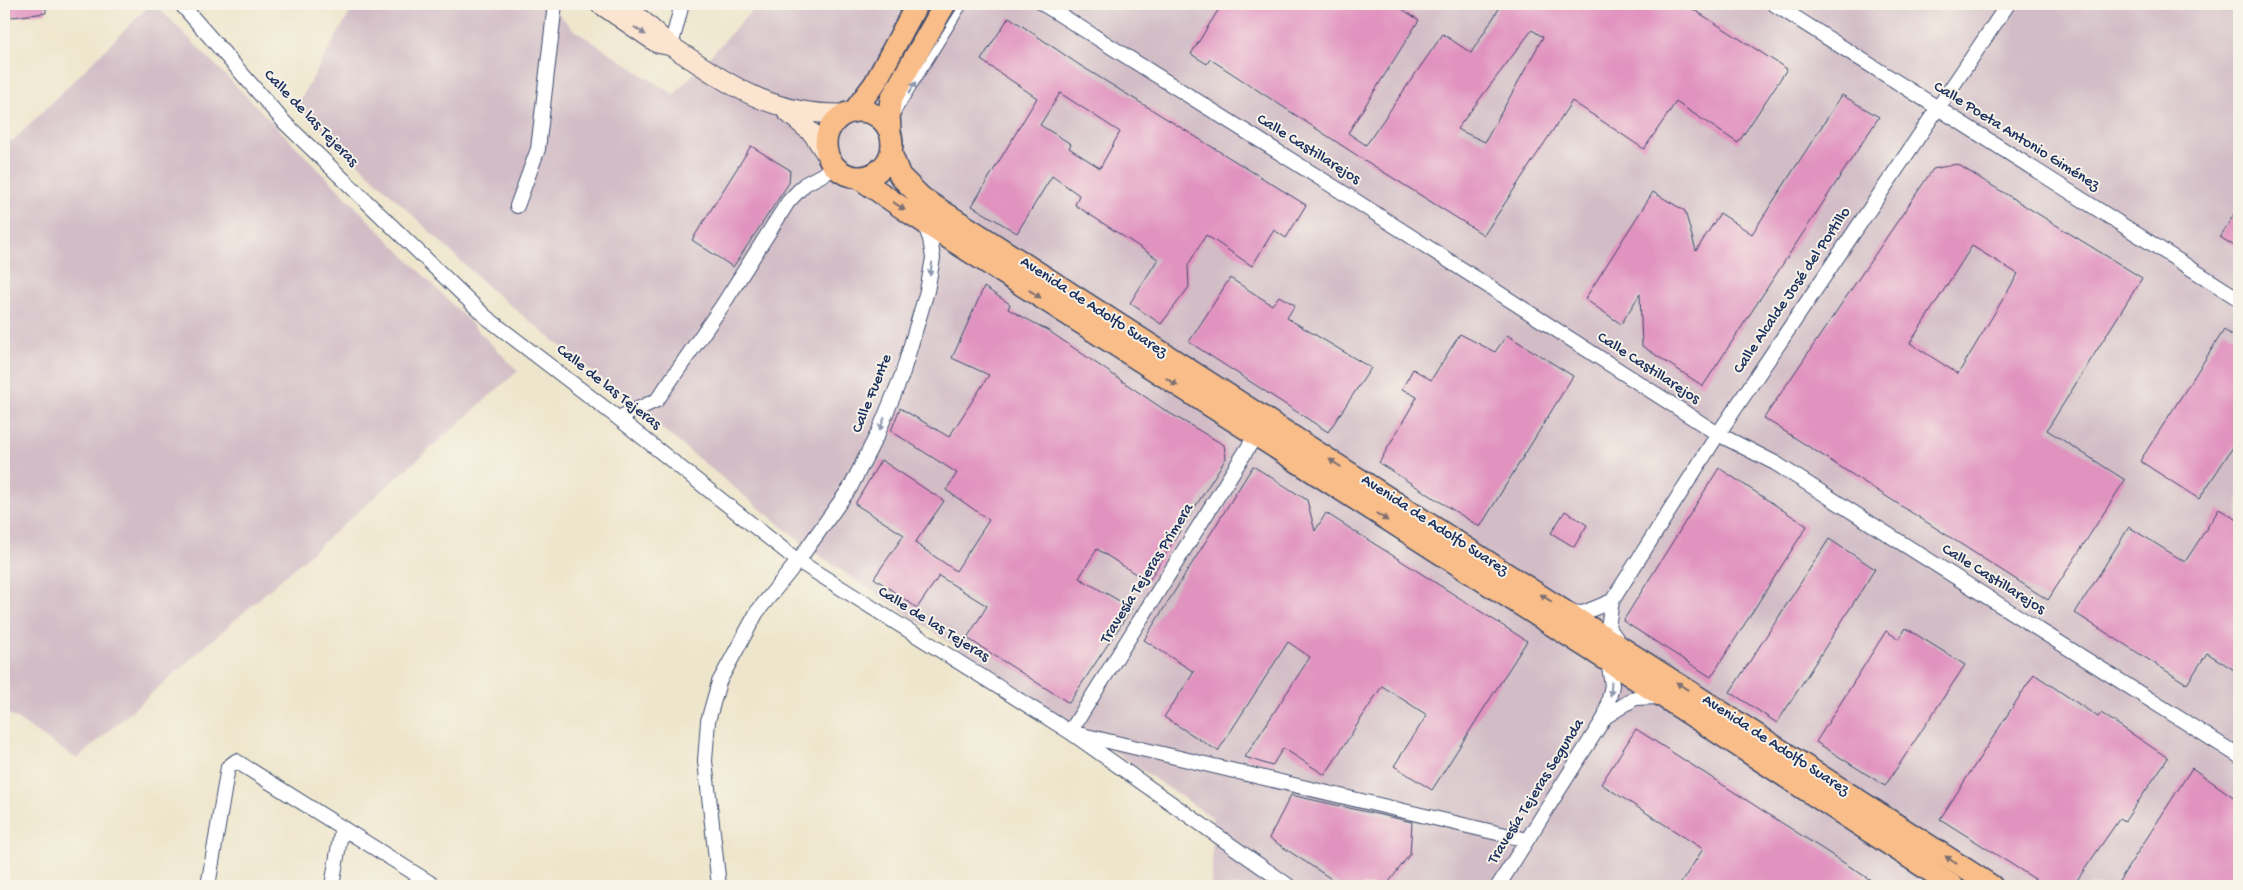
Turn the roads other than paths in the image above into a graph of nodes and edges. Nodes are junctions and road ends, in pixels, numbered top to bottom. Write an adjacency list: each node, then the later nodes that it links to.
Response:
1 (181, 4): 25 (street, Calle de las Tejeras)
2 (555, 4): 22 (street)
3 (600, 4): 13 (main road, one-way to 13)
4 (624, 4): 13 (main road)
5 (682, 4): 13 (street)
6 (917, 4): 14 (main road)
7 (924, 4): 14 (lane)
8 (945, 4): 18 (main road)
9 (964, 4): 18 (lane, one-way to 9)
10 (1043, 4): 26 (street, Calle Castillarejos)
11 (1774, 4): 16 (street, Calle Poeta Antonio Giménez)
12 (2008, 4): 16 (street, Calle Alcalde José del Portillo)
13 (671, 46): 15 (main road)
14 (875, 82): 17 (main road)
15 (776, 106): 17 (main road); 20 (main road)
16 (1938, 109): 24 (street, Calle Poeta Antonio Giménez); 26 (street, Calle Alcalde José del Portillo)
17 (849, 112): 18 (main road); 20 (main road)
18 (890, 131): 19 (main road)
19 (891, 153): 21 (main road); 30 (main road, Avenida de Adolfo Suarez, one-way to 19)
20 (831, 162): 21 (main road); 25 (street)
21 (859, 178): 23 (main road, Avenida de Adolfo Suarez, one-way to 23)
22 (517, 206)
23 (924, 222): 27 (main road, Avenida de Adolfo Suarez, one-way to 27); 28 (street, Calle Fuente, one-way to 28)
24 (2239, 299)
25 (618, 418): 28 (street, Calle de las Tejeras)
26 (1718, 434): 29 (street, Calle Alcalde José del Portillo); 36 (street, Calle Castillarejos)
27 (1256, 435): 32 (main road, Avenida de Adolfo Suarez, one-way to 32); 35 (street, Travesía Tejeras Primera)
28 (798, 562): 35 (street, Calle de las Tejeras); 42 (street, Calle Fuente)
29 (1612, 601): 30 (street); 31 (street)
30 (1568, 612): 31 (main road, Avenida de Adolfo Suarez)
31 (1628, 652): 46 (main road, Avenida de Adolfo Suarez, one-way to 31)
32 (1608, 661): 33 (main road, Avenida de Adolfo Suarez); 34 (street, one-way to 34)
33 (1660, 697): 34 (street); 45 (main road, Avenida de Adolfo Suarez)
34 (1606, 716): 38 (street, Travesía Tejeras Segunda)
35 (1070, 732): 38 (street); 43 (street, Calle de las Tejeras)
36 (2239, 756)
37 (342, 828): 39 (street); 40 (street); 41 (street)
38 (1528, 840): 44 (street, Travesía Tejeras Segunda)
39 (208, 886)
40 (332, 886)
41 (435, 886)
42 (719, 886)
43 (1289, 886)
44 (1498, 886)
45 (1953, 886)
46 (1992, 886)

